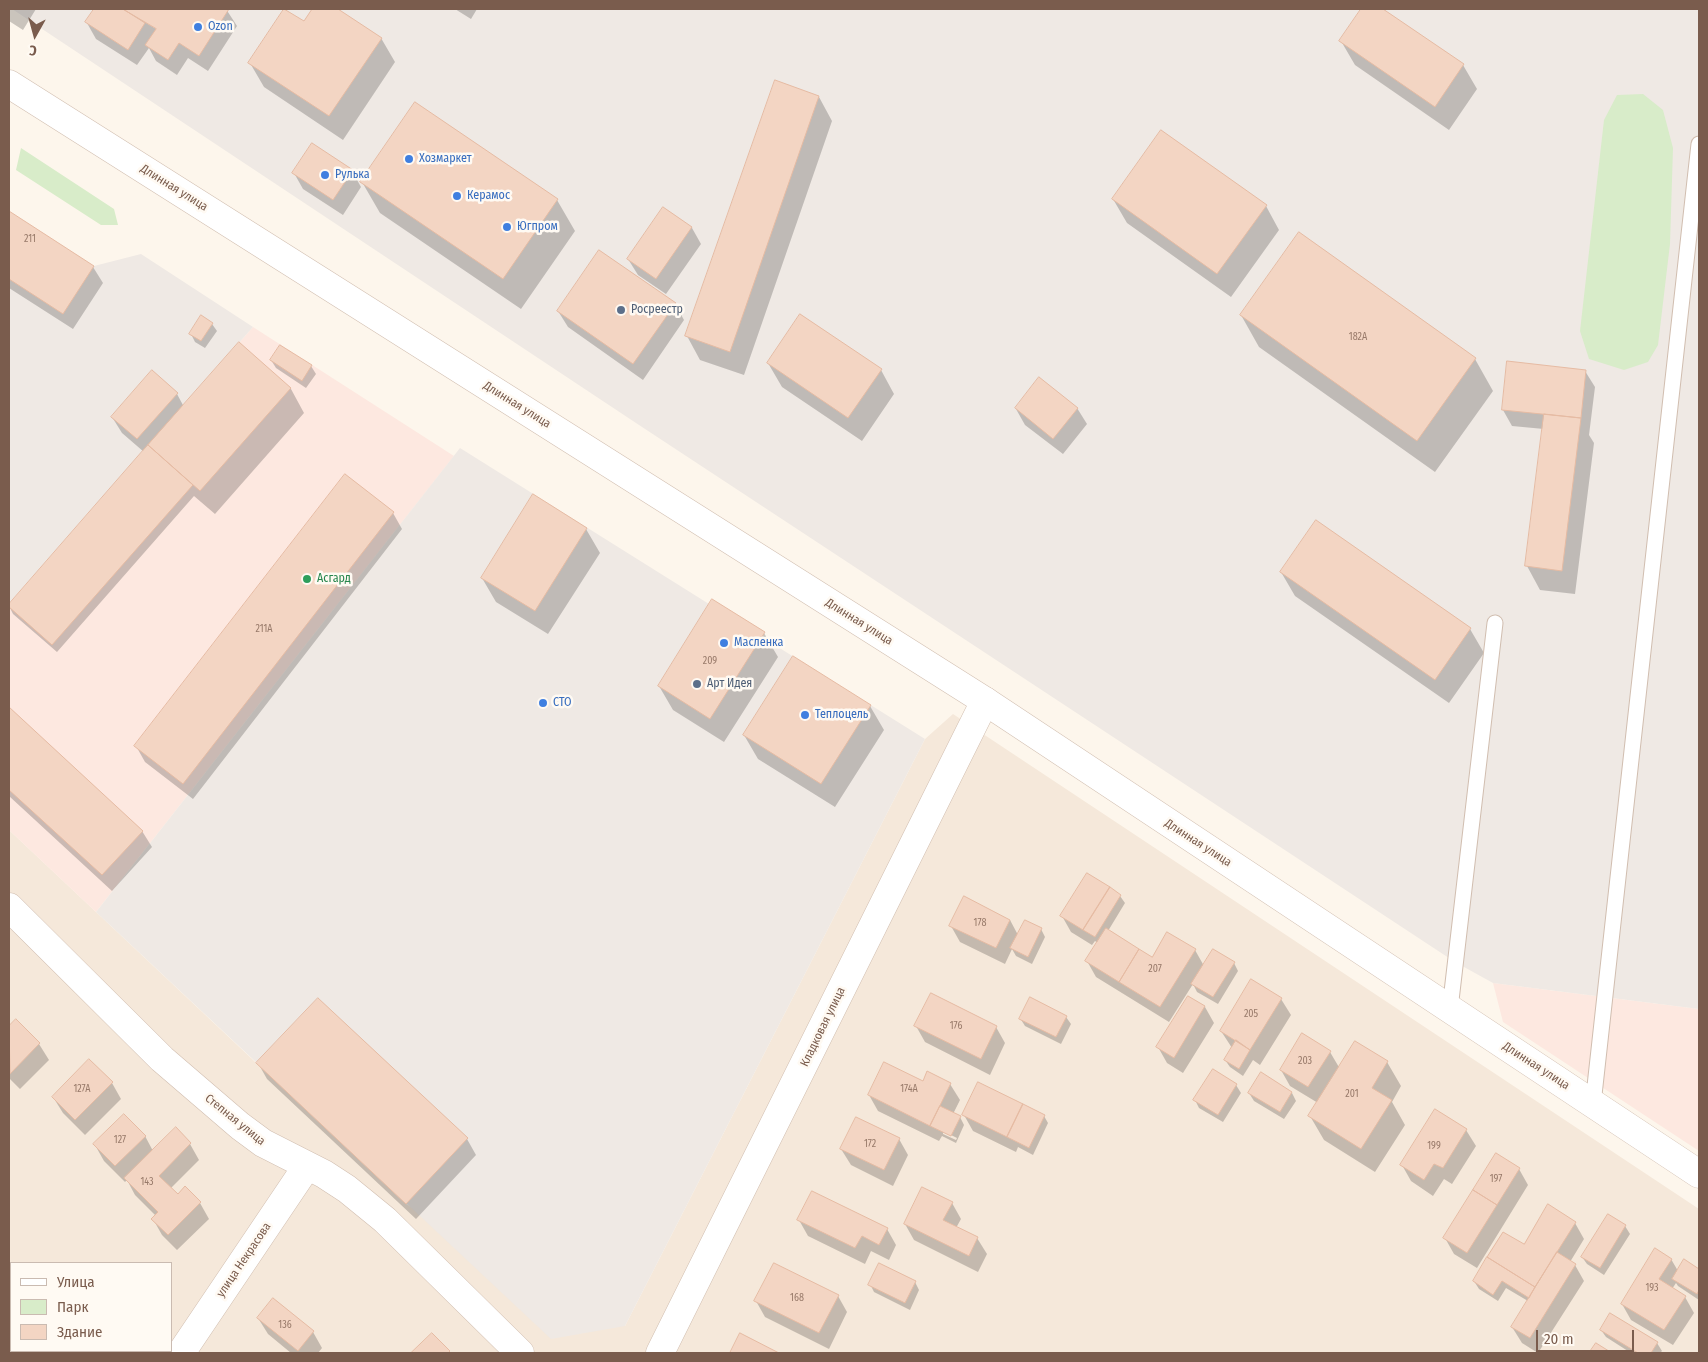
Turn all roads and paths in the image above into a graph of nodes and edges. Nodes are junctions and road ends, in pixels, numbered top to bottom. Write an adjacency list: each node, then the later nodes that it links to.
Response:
1 (9, 84): 4 (street, Длинная улица)
2 (1699, 144): 7 (lane)
3 (1495, 623): 6 (lane)
4 (985, 701): 6 (street, Длинная улица); 12 (street, Кладковая улица)
5 (9, 907): 8 (street, Степная улица)
6 (1450, 1009): 7 (street, Длинная улица)
7 (1593, 1104): 9 (street, Длинная улица)
8 (307, 1166): 10 (street, улица Некрасова); 11 (street, Степная улица)
9 (1699, 1174)
10 (181, 1353)
11 (520, 1353)
12 (660, 1353)

